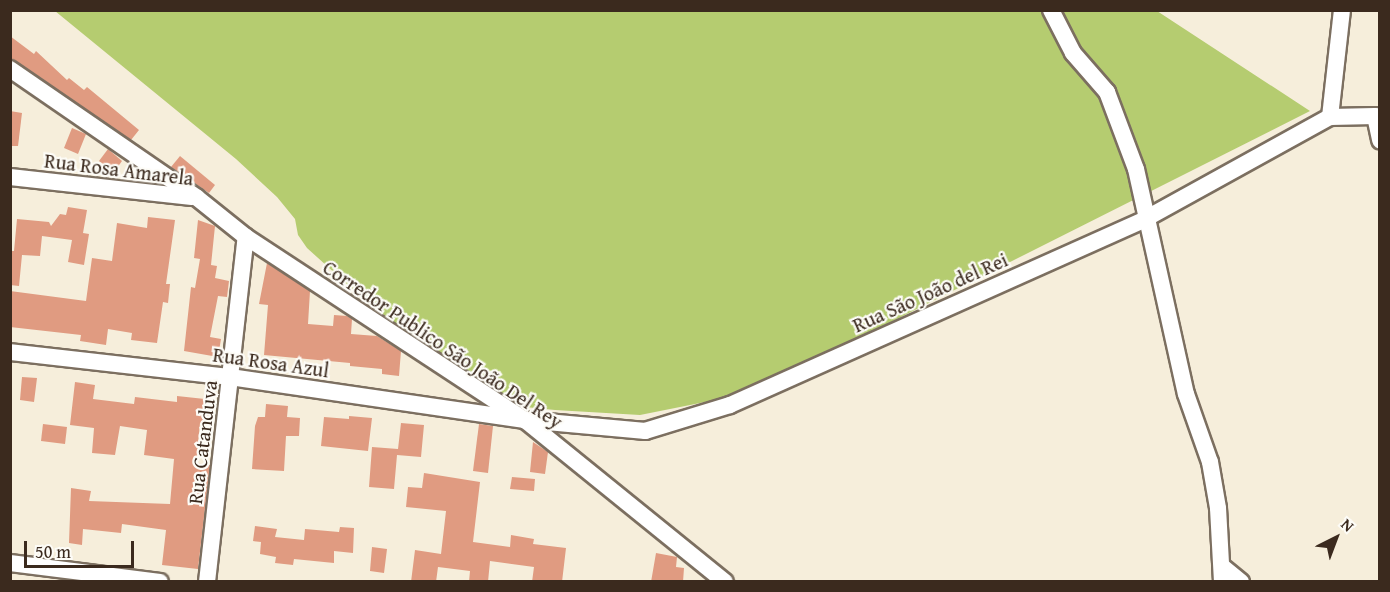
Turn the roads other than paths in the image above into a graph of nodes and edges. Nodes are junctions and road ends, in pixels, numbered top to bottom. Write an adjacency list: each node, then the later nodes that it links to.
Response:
1 (1051, 10): 9 (street)
2 (1342, 10): 5 (street)
3 (10, 69): 8 (street)
4 (1377, 116): 5 (street); 6 (street)
5 (1330, 117): 9 (street, Rua São João del Rei)
6 (1380, 140)
7 (10, 177): 8 (street, Rua Rosa Amarela)
8 (196, 197): 10 (street, Rua Rosa Amarela)
9 (1145, 219): 13 (street, Rua São João del Rei); 15 (street)
10 (246, 237): 12 (street, Rua Catanduva); 13 (street, Corredor Publico São João Del Rey)
11 (10, 352): 12 (street, Rua Rosa Azul)
12 (230, 377): 13 (street, Rua Rosa Azul); 17 (street, Rua Catanduva)
13 (525, 420): 18 (street, Corredor Publico São João Del Rey)
14 (10, 563): 16 (street)
15 (1223, 575): 19 (street)
16 (160, 582)
17 (207, 582)
18 (725, 582)
19 (1241, 582)

